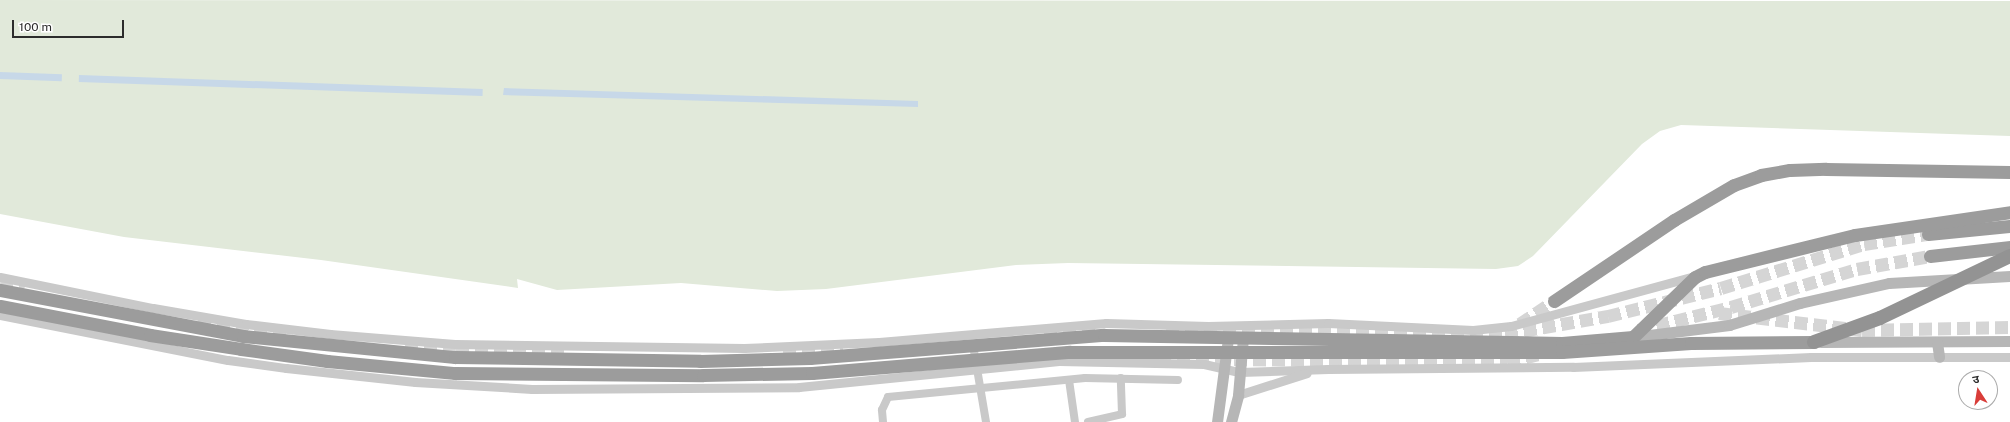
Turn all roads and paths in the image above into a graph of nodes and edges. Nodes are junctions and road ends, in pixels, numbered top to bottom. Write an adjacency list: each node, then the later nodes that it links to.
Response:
1 (2010, 172): 13 (highway)
2 (2010, 212): 8 (highway)
3 (2010, 226): 4 (highway)
4 (1928, 234)
5 (2010, 247): 6 (highway)
6 (1930, 256)
7 (2010, 256): 11 (highway)
8 (1701, 274): 10 (street); 16 (highway)
9 (2010, 276): 11 (main road)
10 (0, 277)
11 (1963, 277): 16 (main road); 20 (highway)
12 (0, 290): 22 (highway)
13 (1554, 301)
14 (0, 306): 27 (highway)
15 (0, 315): 27 (street)
16 (1633, 337): 18 (highway)
17 (1228, 338): 18 (highway); 22 (highway); 23 (main road)
18 (1243, 338): 24 (main road)
19 (2010, 341): 21 (main road)
20 (1814, 342): 21 (main road); 24 (highway)
21 (1937, 342): 25 (main road)
22 (973, 344): 27 (street)
23 (1226, 353): 24 (highway); 27 (highway); 28 (main road)
24 (1242, 354): 30 (main road)
25 (1939, 357): 26 (street); 29 (street)
26 (2010, 357)
27 (975, 364): 28 (street); 34 (street)
28 (1225, 369): 30 (street); 40 (main road)
29 (1328, 369): 30 (street); 35 (street)
30 (1240, 372): 35 (main road)
31 (1120, 378): 32 (street); 33 (street); 39 (street)
32 (1069, 380): 34 (street); 38 (street)
33 (1178, 380)
34 (979, 388): 36 (street); 37 (street)
35 (1238, 395): 41 (main road)
36 (883, 422)
37 (986, 422)
38 (1075, 422)
39 (1088, 422)
40 (1216, 422)
41 (1232, 422)

